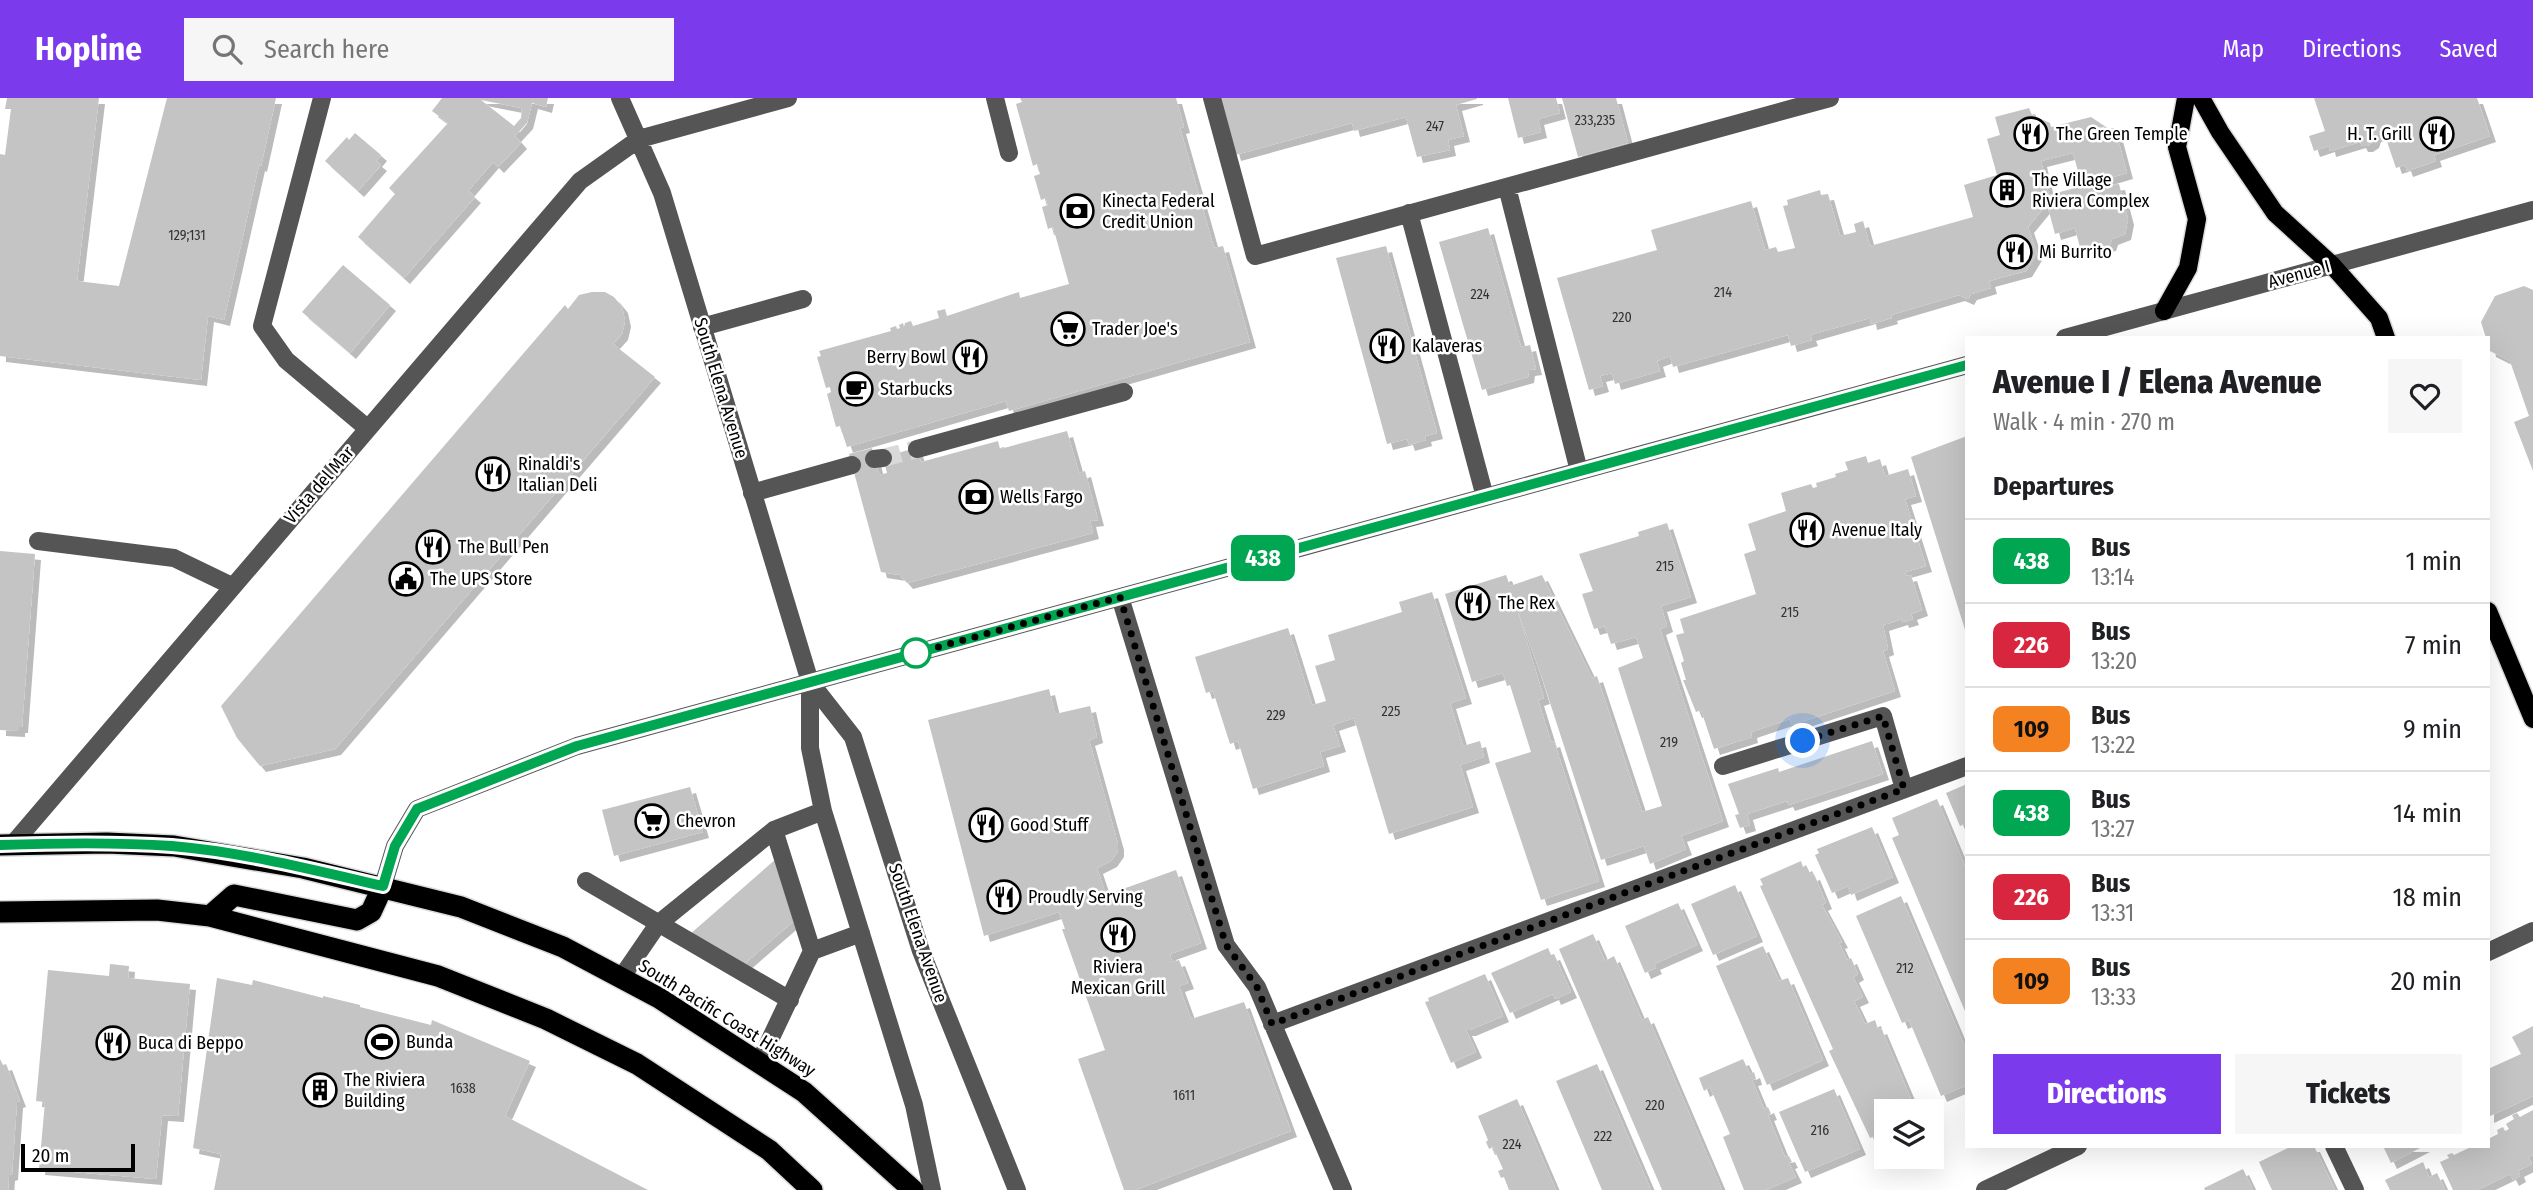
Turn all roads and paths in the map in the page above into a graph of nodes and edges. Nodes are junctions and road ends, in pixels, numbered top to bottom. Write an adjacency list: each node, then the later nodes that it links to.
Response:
1 (323, 98): 22 (street)
2 (620, 98): 9 (street, South Elena Avenue)
3 (788, 98): 9 (street, Vista del Mar)
4 (995, 98): 10 (street)
5 (1212, 98): 13 (street)
6 (1830, 98): 11 (street)
7 (2186, 98): 16 (main road)
8 (2201, 98): 14 (main road)
9 (639, 139): 17 (street, South Elena Avenue); 22 (street, Vista del Mar)
10 (1009, 153)
11 (1507, 187): 13 (street); 25 (street)
12 (2533, 210): 14 (street, Avenue I)
13 (1409, 213): 27 (street)
14 (2332, 265): 16 (street, Avenue I); 19 (main road)
15 (803, 299): 17 (street)
16 (2164, 311): 18 (street, Avenue I)
17 (702, 327): 26 (street, South Elena Avenue)
18 (2072, 336)
19 (2385, 336)
20 (1965, 366): 25 (street)
21 (1124, 392): 23 (street)
22 (367, 428): 29 (street, Vista del Mar)
23 (917, 450)
24 (852, 465): 26 (street)
25 (1579, 471): 27 (street)
26 (752, 493): 32 (street, South Elena Avenue)
27 (1485, 497): 30 (street)
28 (38, 541): 29 (street)
29 (232, 586): 39 (street, Vista del Mar)
30 (1120, 597): 32 (street); 51 (street)
31 (2490, 616): 33 (main road)
32 (810, 682): 37 (street, South Elena Avenue); 41 (street); 58 (street, South Elena Avenue)
33 (2533, 719)
34 (1723, 766): 36 (street)
35 (1965, 767): 36 (street)
36 (1904, 789): 51 (street)
37 (823, 811): 38 (street); 46 (street, South Elena Avenue)
38 (774, 830): 44 (street); 47 (street)
39 (6, 845): 41 (highway, South Pacific Coast Highway)
40 (586, 881): 44 (street)
41 (383, 886): 43 (highway); 49 (highway, South Pacific Coast Highway)
42 (0, 912): 43 (highway)
43 (210, 916): 55 (highway)
44 (658, 924): 49 (street); 50 (street)
45 (2533, 931): 48 (street)
46 (861, 933): 47 (street); 57 (street, South Elena Avenue)
47 (812, 951): 50 (street)
48 (2490, 951)
49 (621, 978): 52 (highway, South Pacific Coast Highway)
50 (790, 1000): 52 (street)
51 (1272, 1024): 59 (street)
52 (759, 1063): 56 (highway, South Pacific Coast Highway)
53 (2074, 1148): 60 (street)
54 (2335, 1148): 61 (street)
55 (812, 1190)
56 (913, 1190)
57 (932, 1190)
58 (1017, 1190)
59 (1343, 1190)
60 (1985, 1190)
61 (2355, 1190)

